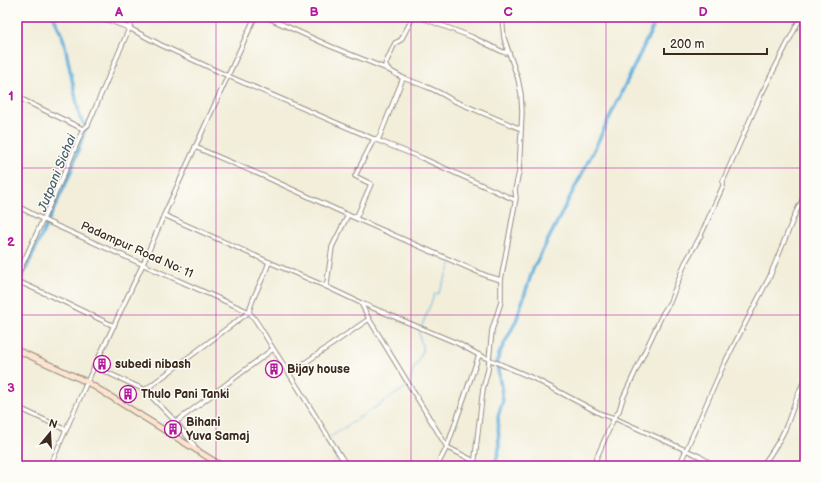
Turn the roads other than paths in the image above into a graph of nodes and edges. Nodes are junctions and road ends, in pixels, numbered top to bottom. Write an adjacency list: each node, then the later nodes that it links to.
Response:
1 (100, 17): 9 (street)
2 (134, 17): 9 (street)
3 (254, 17): 12 (street)
4 (266, 17): 11 (street)
5 (412, 17): 11 (street)
6 (420, 17): 10 (street)
7 (502, 17): 10 (street)
8 (801, 17): 46 (street)
9 (129, 28): 12 (street); 15 (street)
10 (508, 49): 16 (street)
11 (388, 69): 13 (street)
12 (228, 76): 17 (street); 18 (street)
13 (403, 78): 16 (street); 17 (street)
14 (17, 97): 15 (street)
15 (84, 128): 25 (street)
16 (521, 128): 20 (street)
17 (374, 139): 20 (street); 24 (street)
18 (195, 147): 22 (street); 23 (street)
19 (805, 195): 51 (street)
20 (515, 200): 29 (street)
21 (17, 206): 25 (street, Padampur Road No: 11)
22 (164, 215): 26 (street); 27 (street)
23 (348, 215): 24 (street); 31 (street)
24 (354, 216): 29 (street)
25 (44, 219): 27 (street, Padampur Road No: 11); 28 (street)
26 (269, 262): 31 (street); 33 (street)
27 (143, 264): 33 (street, Padampur Road No: 11); 35 (street)
28 (17, 276)
29 (501, 280): 39 (street)
30 (17, 281): 35 (street)
31 (325, 286): 32 (street)
32 (361, 303): 34 (street); 38 (street)
33 (249, 312): 36 (street); 44 (street)
34 (369, 319): 41 (street); 49 (street)
35 (114, 326): 40 (street)
36 (273, 349): 41 (street); 47 (street)
37 (17, 350): 43 (street)
38 (479, 354): 39 (street); 49 (street)
39 (488, 358): 46 (street); 52 (street)
40 (94, 367): 43 (street); 44 (street)
41 (290, 373): 55 (street)
42 (805, 380): 61 (street)
43 (87, 382): 48 (street); 50 (street)
44 (145, 390): 47 (street)
45 (17, 407): 48 (street)
46 (614, 418): 51 (street); 58 (street)
47 (176, 422): 50 (street)
48 (66, 430): 53 (street)
49 (447, 447): 52 (street); 56 (street)
50 (196, 450): 54 (street)
51 (686, 450): 59 (street); 60 (street)
52 (474, 461): 57 (street)
53 (50, 466)
54 (222, 466)
55 (346, 466)
56 (437, 466)
57 (474, 466)
58 (593, 466)
59 (679, 466)
60 (715, 466)
61 (762, 466)

